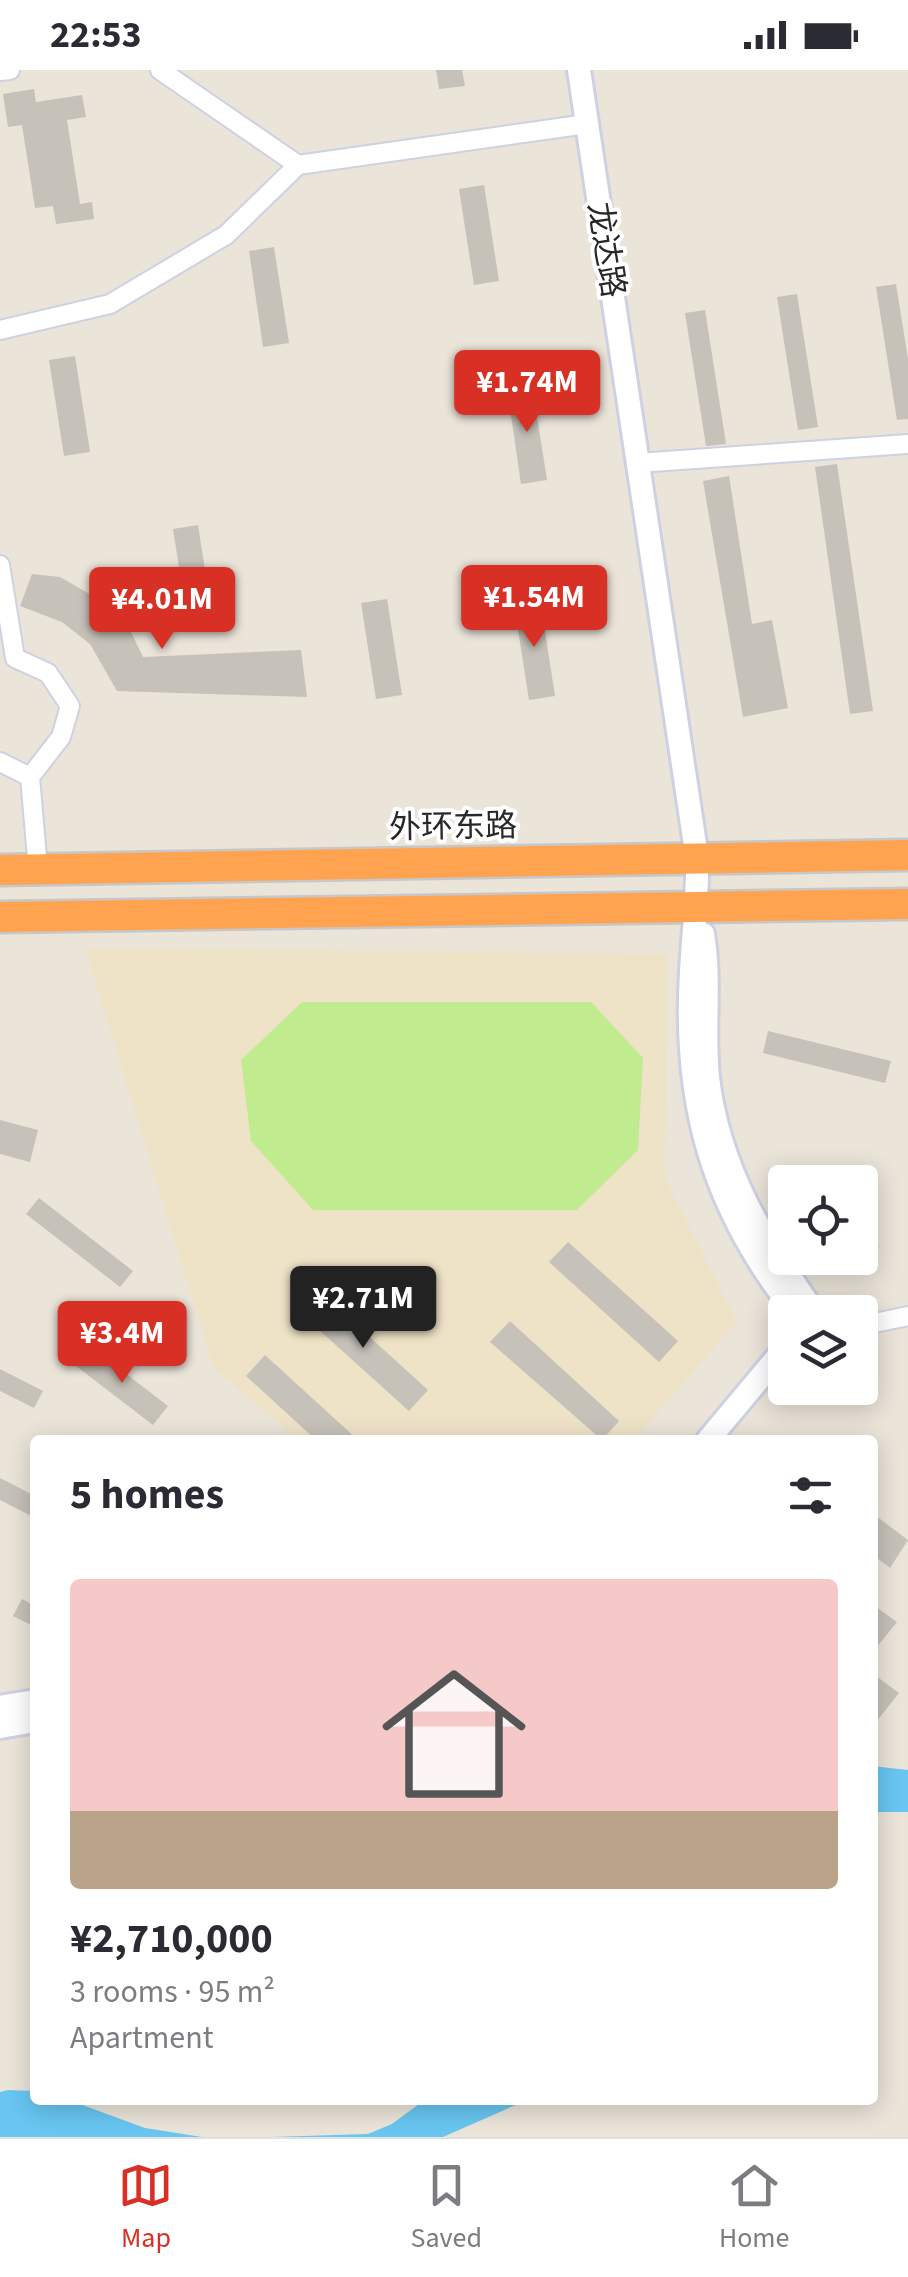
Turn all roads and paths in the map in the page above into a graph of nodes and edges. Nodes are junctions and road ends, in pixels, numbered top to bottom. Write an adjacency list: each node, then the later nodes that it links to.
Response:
1 (10, 70): 4 (street)
2 (160, 70): 6 (street)
3 (579, 70): 5 (street, 龙达路)
4 (0, 72)
5 (587, 124): 6 (street); 9 (street, 龙达路)
6 (298, 165): 7 (street)
7 (0, 330)
8 (908, 444): 9 (street)
9 (638, 463): 15 (street, 龙达路)
10 (0, 565): 11 (street)
11 (7, 663): 13 (street)
12 (0, 762): 13 (street)
13 (30, 777): 16 (street)
14 (908, 855): 15 (highway, 外环东路)
15 (697, 858): 16 (highway, 外环东路); 19 (street, 龙达路)
16 (38, 869): 17 (highway, 外环东路)
17 (0, 870)
18 (908, 904): 19 (highway)
19 (698, 906): 20 (highway); 21 (street); 22 (street)
20 (0, 917)
21 (784, 1295)
22 (802, 1295)
23 (908, 1316): 24 (street)
24 (878, 1322)
25 (768, 1368): 27 (street)
26 (768, 1387): 28 (street)
27 (712, 1435)
28 (728, 1435)
29 (30, 1703): 30 (street)
30 (0, 1707)
31 (30, 1722): 32 (street)
32 (0, 1728)

